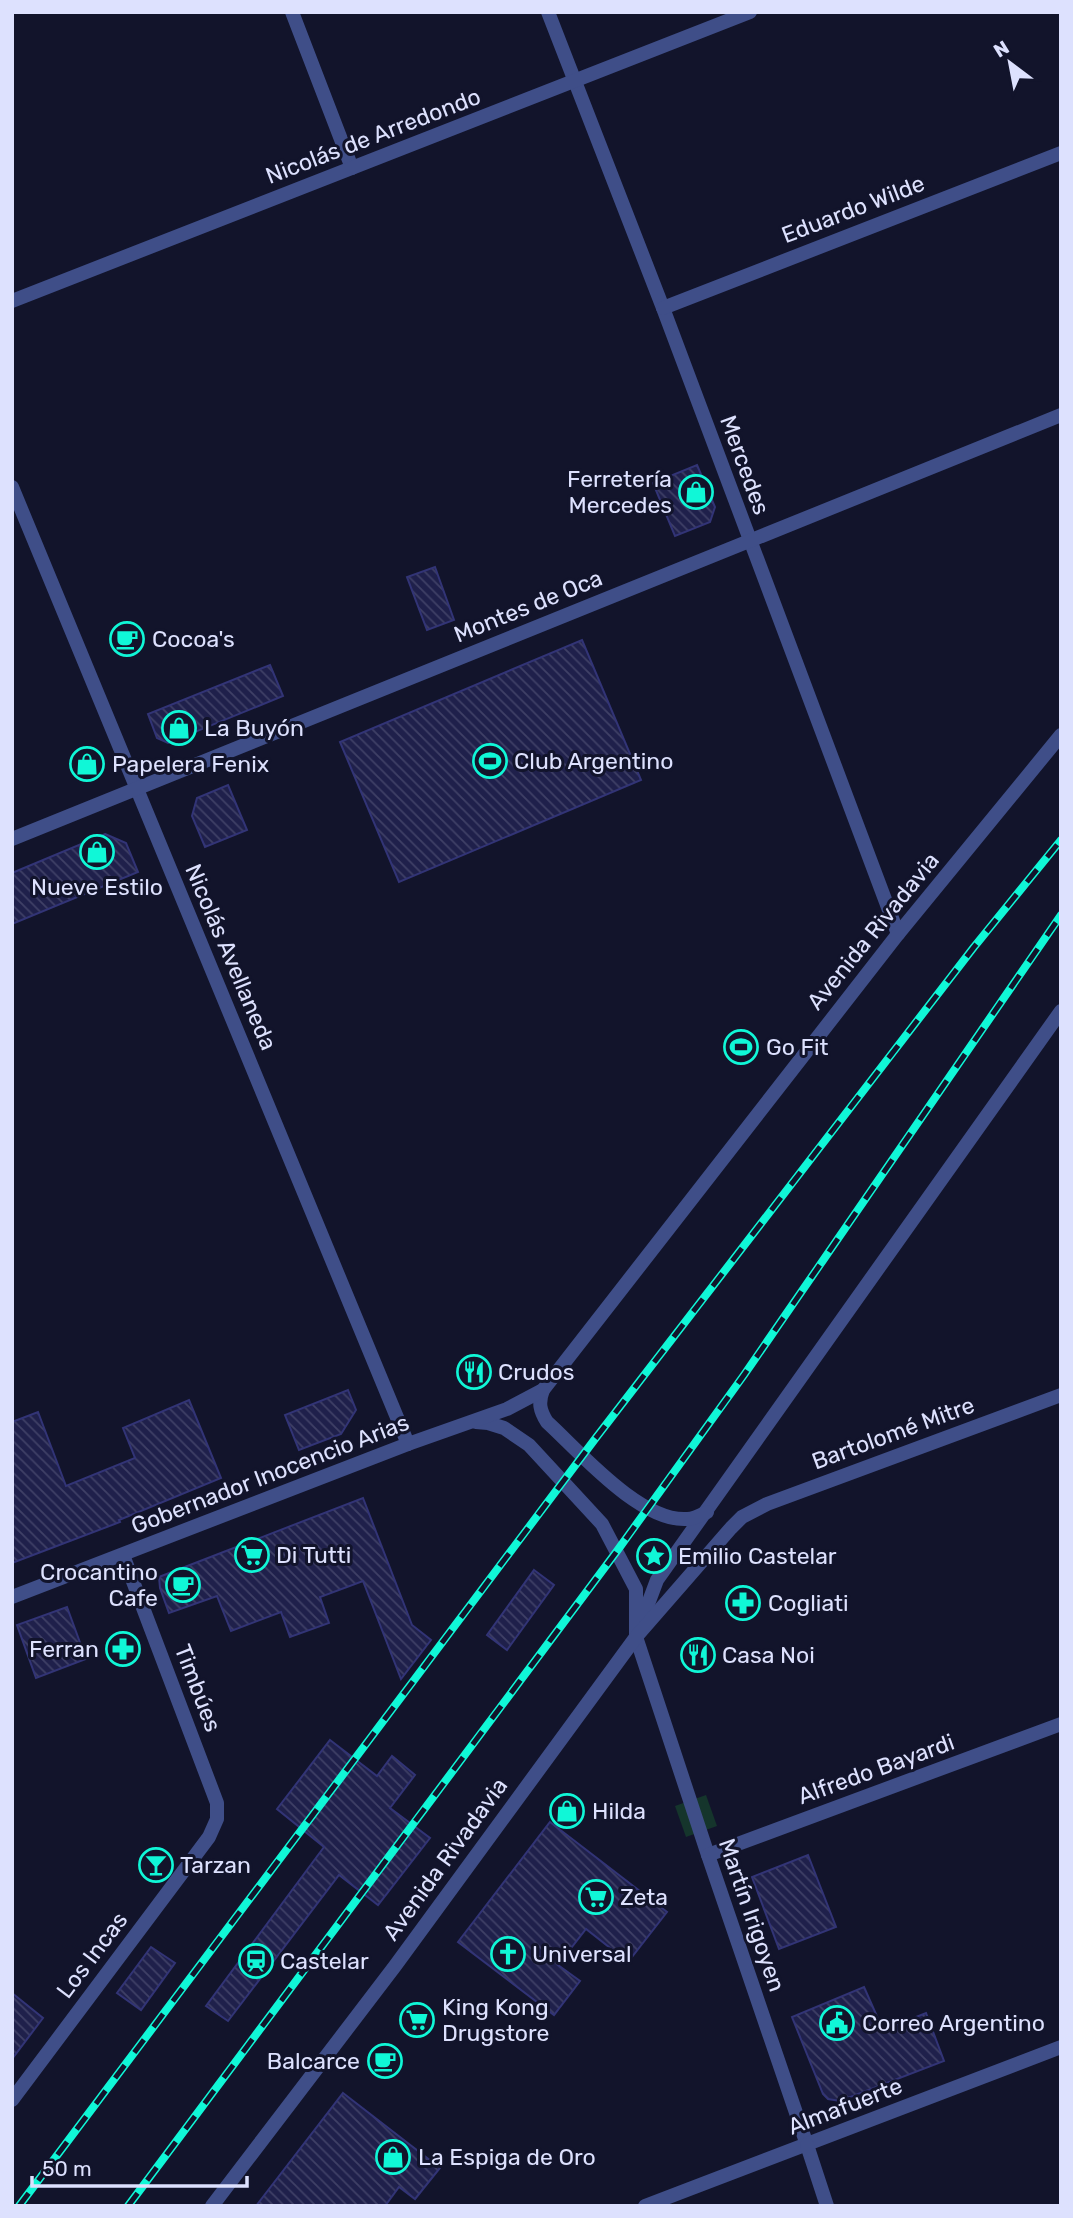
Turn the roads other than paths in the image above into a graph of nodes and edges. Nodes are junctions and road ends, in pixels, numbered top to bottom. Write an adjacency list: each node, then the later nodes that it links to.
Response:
1 (292, 12): 6 (street)
2 (548, 12): 4 (street, Mercedes)
3 (750, 12): 4 (street, Nicolás de Arredondo)
4 (574, 81): 6 (street, Nicolás de Arredondo); 8 (street, Mercedes)
5 (1061, 153): 8 (street, Eduardo Wilde)
6 (352, 168): 7 (street, Nicolás de Arredondo)
7 (12, 301)
8 (663, 308): 11 (street, Mercedes)
9 (1061, 415): 11 (street, Montes de Oca)
10 (12, 487): 13 (street, Nicolás Avellaneda)
11 (749, 541): 13 (street, Montes de Oca); 15 (street, Mercedes)
12 (1061, 735): 15 (street, Avenida Rivadavia)
13 (136, 789): 14 (street, Montes de Oca); 20 (street, Nicolás Avellaneda)
14 (12, 839)
15 (898, 934): 17 (street, Avenida Rivadavia)
16 (1061, 1011): 21 (street, Avenida Rivadavia)
17 (542, 1390): 19 (street, Gobernador Inocencio Arias); 21 (street)
18 (1061, 1395): 22 (street, Bartolomé Mitre)
19 (471, 1422): 20 (street, Gobernador Inocencio Arias); 25 (street, Martín Irigoyen)
20 (408, 1444): 23 (street, Gobernador Inocencio Arias)
21 (707, 1512): 25 (street, Avenida Rivadavia)
22 (742, 1517): 25 (street, Avenida Rivadavia)
23 (123, 1555): 24 (street, Gobernador Inocencio Arias); 27 (street, Timbúes)
24 (12, 1597)
25 (636, 1637): 28 (street, Martín Irigoyen); 32 (street, Avenida Rivadavia)
26 (1061, 1724): 28 (street, Alfredo Bayardi)
27 (209, 1837): 30 (street, Los Incas)
28 (708, 1856): 31 (street, Martín Irigoyen)
29 (1061, 2047): 31 (street, Almafuerte)
30 (12, 2100)
31 (807, 2145): 33 (street, Almafuerte); 34 (street, Martín Irigoyen)
32 (212, 2206)
33 (645, 2206)
34 (827, 2206)

